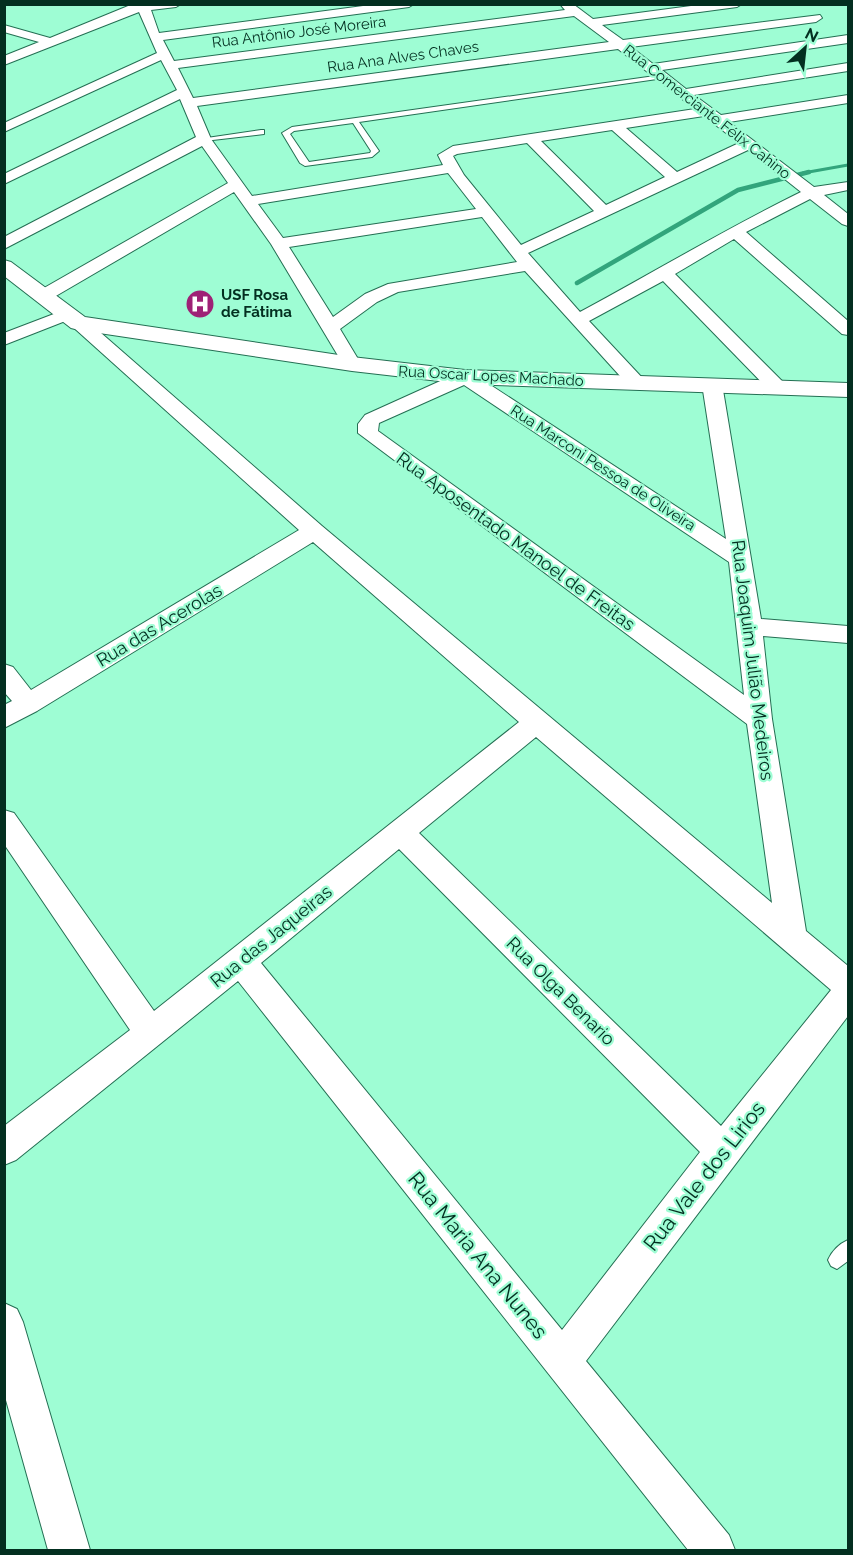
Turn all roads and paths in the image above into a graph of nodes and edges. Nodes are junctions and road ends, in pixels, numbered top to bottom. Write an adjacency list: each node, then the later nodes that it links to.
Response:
1 (176, 4): 8 (street)
2 (409, 4): 15 (street)
3 (638, 4): 10 (street)
4 (737, 4): 5 (street)
5 (705, 6): 10 (street)
6 (100, 8): 8 (street)
7 (570, 8): 11 (street, Rua Comerciante Félix Cahino); 14 (street, Rua Antônio José Moreira)
8 (135, 9): 15 (street); 17 (street)
9 (800, 9): 12 (street)
10 (653, 15): 11 (street)
11 (590, 23): 18 (street, Rua Comerciante Félix Cahino)
12 (824, 23): 16 (street); 18 (street, Rua Ana Alves Chaves)
13 (4, 28): 17 (street)
14 (447, 30): 19 (street, Rua Antônio José Moreira); 21 (street)
15 (155, 37): 19 (street)
16 (849, 38): 23 (street)
17 (50, 42): 20 (street)
18 (621, 45): 21 (street, Rua Ana Alves Chaves); 23 (street, Rua Comerciante Félix Cahino)
19 (167, 59): 26 (street); 31 (street, Rua Antônio José Moreira)
20 (4, 61)
21 (483, 63): 26 (street, Rua Ana Alves Chaves)
22 (849, 67): 25 (street)
23 (651, 68): 24 (street, Rua Comerciante Félix Cahino)
24 (662, 77): 25 (street, Rua Comerciante Félix Cahino); 29 (lane)
25 (683, 93): 28 (street, Rua Comerciante Félix Cahino)
26 (187, 97): 33 (street); 38 (street, Rua Ana Alves Chaves)
27 (849, 99): 28 (street)
28 (712, 116): 30 (street); 35 (street, Rua Comerciante Félix Cahino)
29 (355, 121): 29 (lane)
30 (616, 126): 34 (street); 37 (street)
31 (4, 128)
32 (261, 132): 33 (lane)
33 (204, 139): 39 (street); 47 (street)
34 (531, 140): 36 (street); 43 (street)
35 (749, 144): 37 (street); 41 (street, Rua Comerciante Félix Cahino)
36 (452, 159): 42 (street); 44 (street)
37 (675, 178): 43 (street)
38 (4, 180)
39 (236, 185): 42 (street); 52 (street)
40 (849, 186): 41 (street)
41 (812, 192): 45 (street, Rua Comerciante Félix Cahino); 46 (street)
42 (248, 201): 48 (street)
43 (603, 211): 49 (street)
44 (485, 212): 48 (street); 49 (street)
45 (849, 221)
46 (735, 231): 51 (street); 56 (street)
47 (4, 244)
48 (279, 244): 55 (street)
49 (524, 258): 54 (street); 55 (street)
50 (4, 266): 52 (street)
51 (665, 273): 54 (street); 62 (street)
52 (43, 296): 53 (street)
53 (73, 318): 57 (street); 58 (street, Rua Oscar Lopes Machado); 64 (street)
54 (578, 320): 60 (street)
55 (331, 327): 58 (street)
56 (849, 330)
57 (4, 340)
58 (352, 364): 59 (street, Rua Oscar Lopes Machado)
59 (465, 377): 60 (street, Rua Oscar Lopes Machado); 65 (street, Rua Marconi Pessoa de Oliveira); 71 (street, Rua Aposentado Manoel de Freitas)
60 (637, 383): 61 (street, Rua Oscar Lopes Machado)
61 (712, 384): 62 (street, Rua Oscar Lopes Machado); 65 (street, Rua Joaquim Julião Medeiros)
62 (776, 386): 63 (street, Rua Oscar Lopes Machado)
63 (848, 392)
64 (314, 531): 69 (street, Rua das Acerolas); 72 (street)
65 (741, 559): 66 (street, Rua Joaquim Julião Medeiros)
66 (750, 627): 67 (street); 71 (street, Rua Joaquim Julião Medeiros)
67 (849, 634)
68 (4, 673): 69 (street)
69 (28, 704): 70 (street, Rua das Acerolas)
70 (4, 718)
71 (759, 719): 75 (street, Rua Joaquim Julião Medeiros)
72 (536, 722): 74 (street, Rua das Jaqueiras); 75 (street)
73 (4, 820): 79 (street)
74 (399, 831): 76 (street, Rua das Jaqueiras); 81 (street, Rua Olga Benario)
75 (792, 936): 77 (street)
76 (241, 961): 79 (street, Rua das Jaqueiras); 83 (street, Rua Maria Ana Nunes)
77 (849, 984)
78 (849, 992): 81 (street, Rua Vale dos Lirios)
79 (151, 1032): 80 (street, Rua das Jaqueiras)
80 (4, 1148)
81 (723, 1151): 83 (street, Rua Vale dos Lirios)
82 (4, 1322): 84 (street)
83 (562, 1361): 85 (street, Rua Maria Ana Nunes)
84 (69, 1551)
85 (714, 1551)

